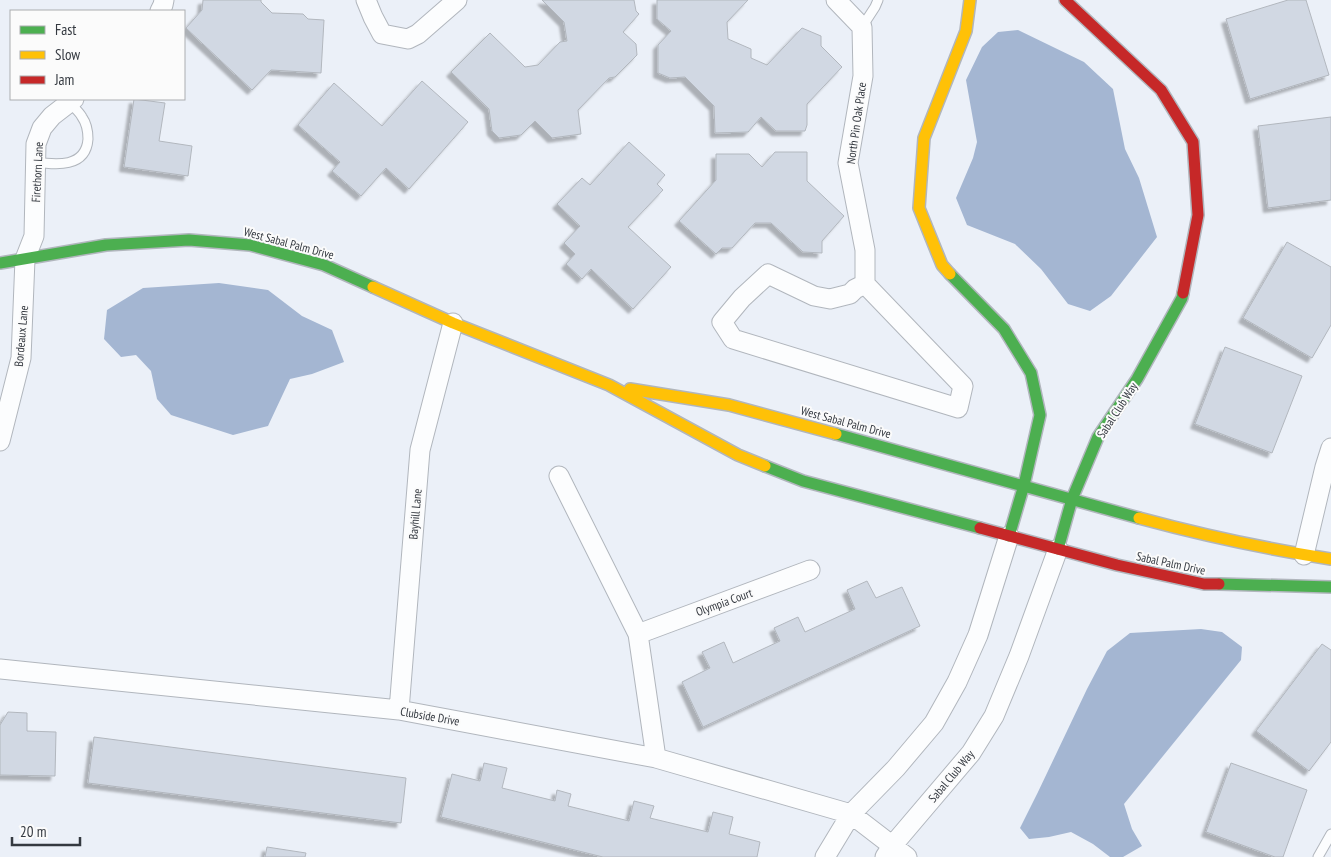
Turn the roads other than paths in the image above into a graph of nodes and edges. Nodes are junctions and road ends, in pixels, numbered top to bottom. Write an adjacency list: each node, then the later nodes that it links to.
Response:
1 (366, 0): 2 (street)
2 (456, 0)
3 (836, 0): 7 (street)
4 (878, 0): 7 (lane)
5 (970, 0): 18 (street)
6 (1065, 0): 19 (street, Sabal Club Way)
7 (862, 28): 12 (street, North Pin Oak Place)
8 (71, 100): 9 (street, Firethorn Lane); 9 (lane)
9 (35, 162): 10 (street, Firethorn Lane)
10 (25, 259): 11 (street, West Sabal Palm Drive); 13 (street, West Sabal Palm Drive); 15 (street, Bordeaux Lane)
11 (0, 263)
12 (865, 284): 12 (street)
13 (453, 323): 14 (street, West Sabal Palm Drive); 28 (street, Bayhill Lane)
14 (609, 385): 18 (street, West Sabal Palm Drive); 20 (street, West Sabal Palm Drive)
15 (0, 441)
16 (1331, 448): 22 (street)
17 (559, 476): 26 (street)
18 (1024, 485): 19 (street, West Sabal Palm Drive); 20 (street)
19 (1072, 499): 21 (street, Sabal Club Way); 22 (street)
20 (1009, 536): 21 (street, Sabal Palm Drive); 30 (street)
21 (1058, 549): 25 (street, Sabal Palm Drive); 32 (street, Sabal Club Way)
22 (1304, 555): 23 (street)
23 (1331, 559)
24 (810, 570): 26 (street, Olympia Court)
25 (1331, 587)
26 (638, 634): 29 (street)
27 (0, 669): 28 (street, Clubside Drive)
28 (399, 710): 29 (street, Clubside Drive)
29 (656, 758): 30 (street, Clubside Drive)
30 (850, 814): 32 (street); 33 (street)
31 (1331, 834): 34 (lane)
32 (895, 853)
33 (825, 857)
34 (1318, 857)

